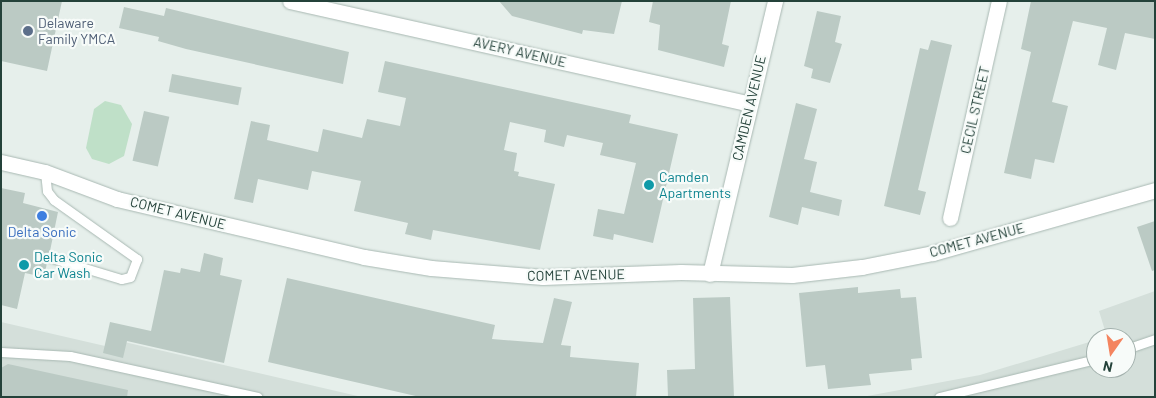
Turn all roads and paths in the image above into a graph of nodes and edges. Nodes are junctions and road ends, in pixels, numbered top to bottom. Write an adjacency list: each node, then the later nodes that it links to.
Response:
1 (290, 1): 4 (street, AVERY AVENUE)
2 (774, 1): 4 (street, CAMDEN AVENUE)
3 (1000, 1): 8 (street, CECIL STREET)
4 (750, 104): 10 (street, CAMDEN AVENUE)
5 (1, 162): 6 (street, COMET AVENUE)
6 (45, 172): 9 (lane); 10 (street, COMET AVENUE)
7 (1155, 190): 10 (street, COMET AVENUE)
8 (950, 218)
9 (48, 257)
10 (710, 274)
11 (1155, 339): 12 (lane)
12 (1136, 346)
13 (1, 352): 15 (lane)
14 (1086, 361): 16 (lane)
15 (258, 397)
16 (939, 397)

